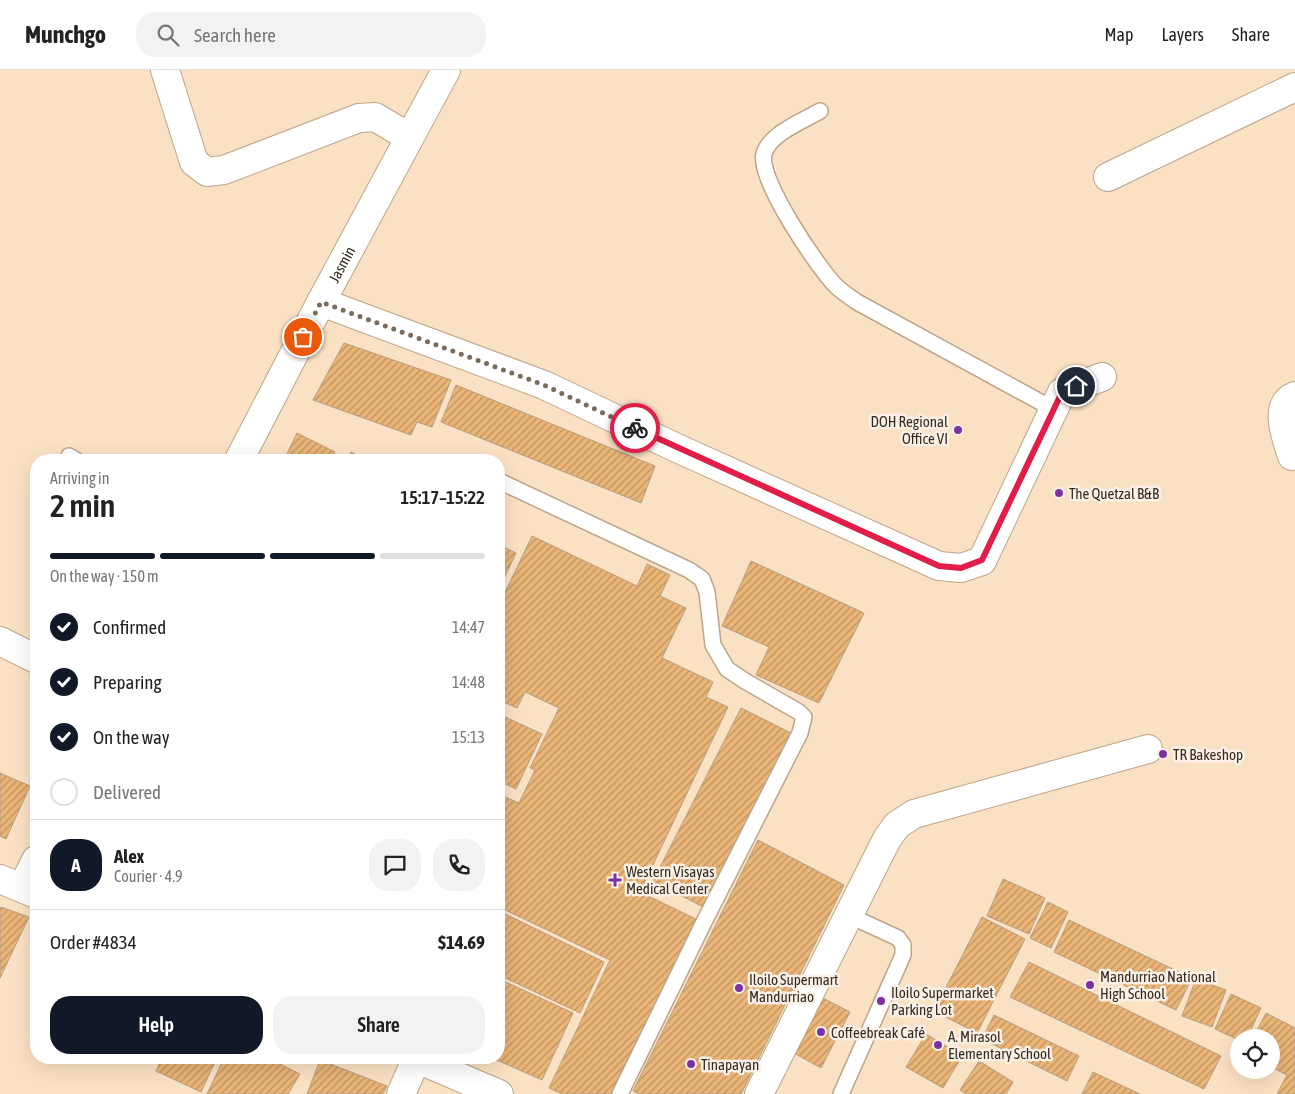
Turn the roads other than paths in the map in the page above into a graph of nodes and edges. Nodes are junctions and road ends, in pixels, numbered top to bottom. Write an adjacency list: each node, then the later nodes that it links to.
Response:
1 (165, 70): 5 (street)
2 (446, 70): 5 (street, Jasmin)
3 (1295, 87): 6 (street)
4 (820, 111): 10 (lane)
5 (408, 137): 7 (street, Jasmin)
6 (1108, 177)
7 (321, 302): 10 (street); 11 (street, Jasmin)
8 (1102, 377): 10 (street)
9 (1295, 396): 12 (street)
10 (1053, 409)
11 (243, 454)
12 (1292, 456)
13 (505, 484): 24 (lane)
14 (0, 641): 15 (street)
15 (30, 656)
16 (1148, 749): 19 (street)
17 (30, 870): 18 (street)
18 (19, 887)
19 (848, 915): 25 (street); 26 (lane)
20 (414, 1064): 22 (street)
21 (430, 1064): 23 (street)
22 (401, 1094)
23 (499, 1094)
24 (620, 1094)
25 (759, 1094)
26 (841, 1094)

